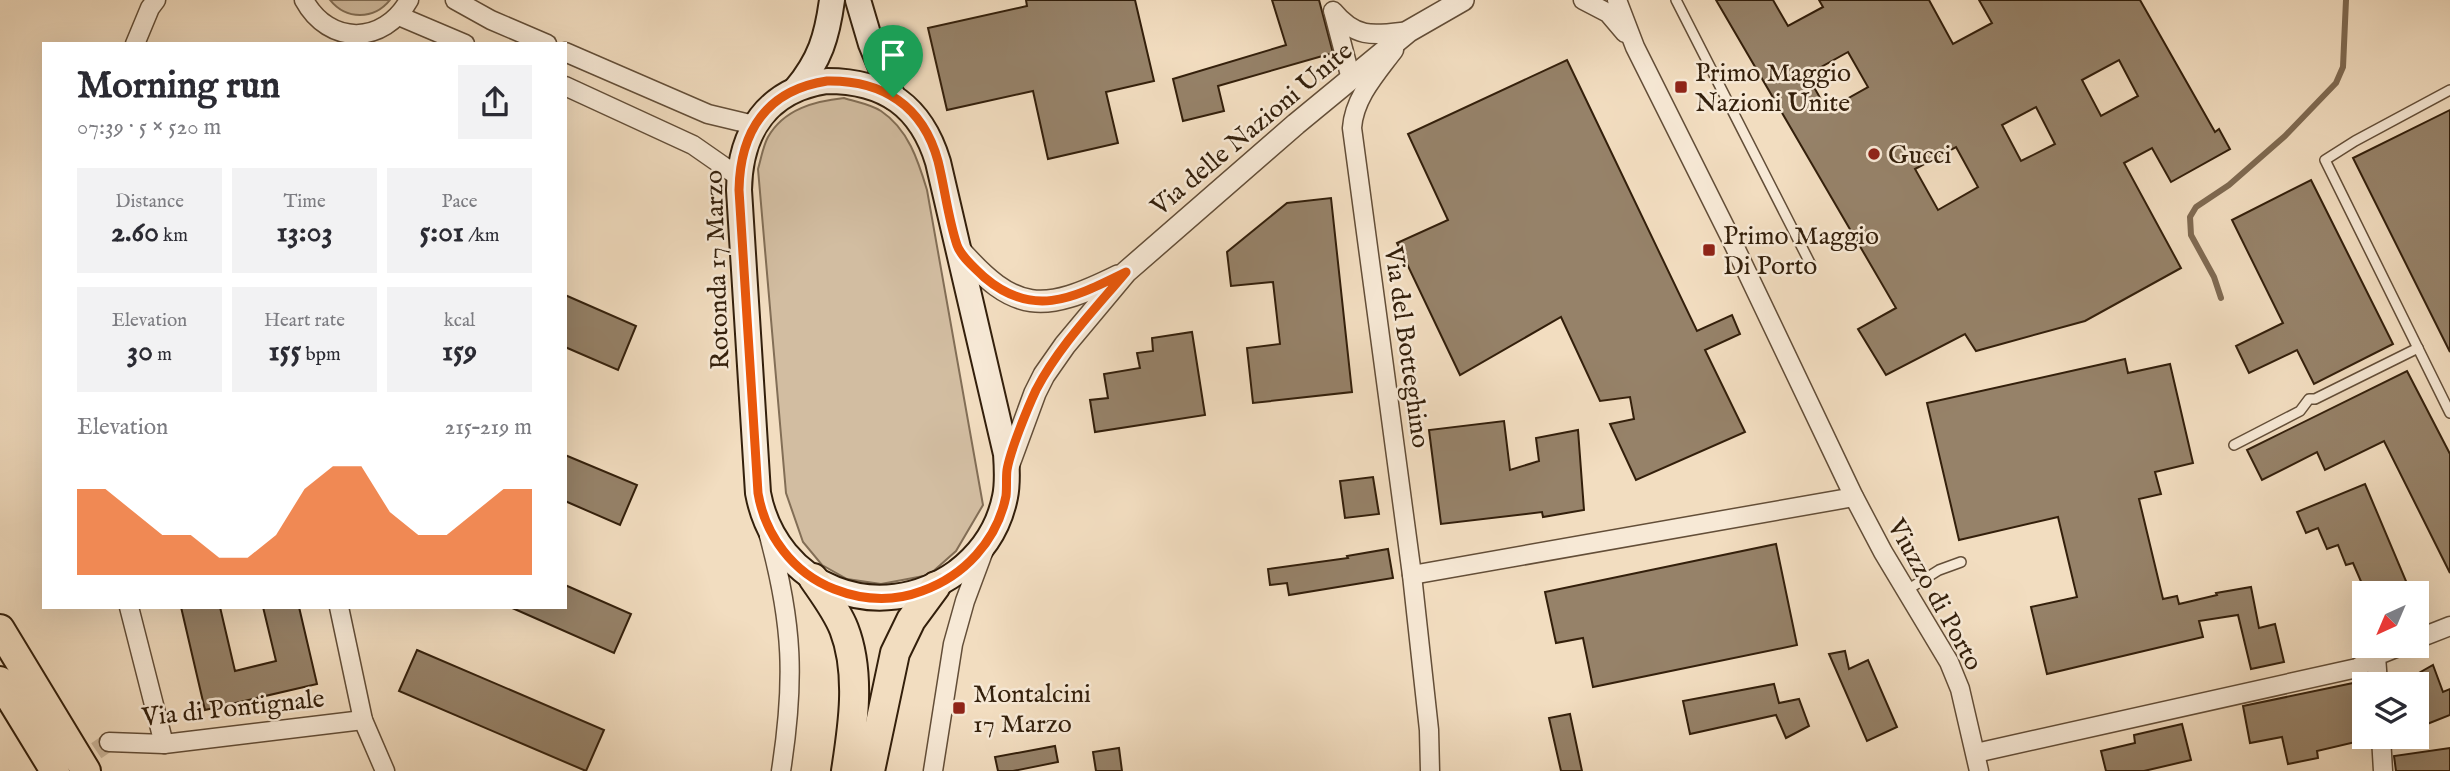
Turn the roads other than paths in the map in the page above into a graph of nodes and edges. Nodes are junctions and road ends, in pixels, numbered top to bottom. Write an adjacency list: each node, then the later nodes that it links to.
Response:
1 (156, 0): 16 (street)
2 (304, 0): 15 (street)
3 (409, 0): 13 (street)
4 (455, 0): 18 (street)
5 (832, 0): 23 (main road)
6 (858, 0): 25 (main road)
7 (1436, 0): 14 (street, Via delle Nazioni Unite)
8 (1462, 0): 14 (street, Via delle Nazioni Unite)
9 (1583, 0): 19 (street)
10 (1617, 0): 19 (street)
11 (1676, 0): 29 (lane)
12 (1332, 5): 14 (street); 21 (street)
13 (399, 16): 15 (street); 17 (street)
14 (1411, 30): 21 (street, Via delle Nazioni Unite); 39 (street, Via del Botteghino)
15 (353, 39)
16 (136, 42)
17 (460, 42)
18 (542, 42)
19 (1635, 47): 35 (street, Viuzzo di Porto)
20 (567, 53): 26 (street)
21 (1351, 79): 30 (street, Via delle Nazioni Unite)
22 (567, 87): 27 (street)
23 (796, 89): 25 (main road, Rotonda 17 Marzo); 26 (main road, Rotonda 17 Marzo)
24 (2450, 90): 31 (lane)
25 (893, 97): 28 (main road, Rotonda 17 Marzo)
26 (754, 125): 27 (main road, Rotonda 17 Marzo)
27 (739, 177): 36 (main road, Rotonda 17 Marzo)
28 (957, 248): 30 (street, Via delle Nazioni Unite); 34 (main road, Rotonda 17 Marzo)
29 (1812, 267)
30 (1126, 272): 34 (street, Via delle Nazioni Unite)
31 (2418, 348): 32 (lane); 33 (lane)
32 (2450, 413)
33 (2234, 445)
34 (1007, 469): 37 (main road, Rotonda 17 Marzo)
35 (1854, 497): 39 (street); 42 (street, Viuzzo di Porto)
36 (765, 520): 40 (main road, Rotonda 17 Marzo); 58 (street)
37 (987, 542): 41 (main road, Rotonda 17 Marzo); 61 (street)
38 (1961, 562): 42 (lane)
39 (1412, 575): 62 (street, Via del Botteghino)
40 (813, 578): 41 (main road, Rotonda 17 Marzo); 59 (highway)
41 (936, 586): 60 (highway)
42 (1907, 590): 54 (street, Viuzzo di Porto)
43 (130, 609): 52 (street)
44 (339, 609): 50 (street)
45 (2450, 626): 47 (street)
46 (0, 629): 56 (highway)
47 (2429, 634)
48 (2373, 658): 54 (street, Viuzzo di Porto)
49 (0, 681): 55 (highway)
50 (363, 720): 52 (street, Via di Pontignale); 57 (street)
51 (109, 742): 52 (street, Via di Pontignale)
52 (164, 744)
53 (2382, 749): 63 (street)
54 (1978, 762)
55 (55, 771)
56 (86, 771)
57 (385, 771)
58 (781, 771)
59 (846, 771)
60 (870, 771)
61 (933, 771)
62 (1430, 771)
63 (2383, 771)

